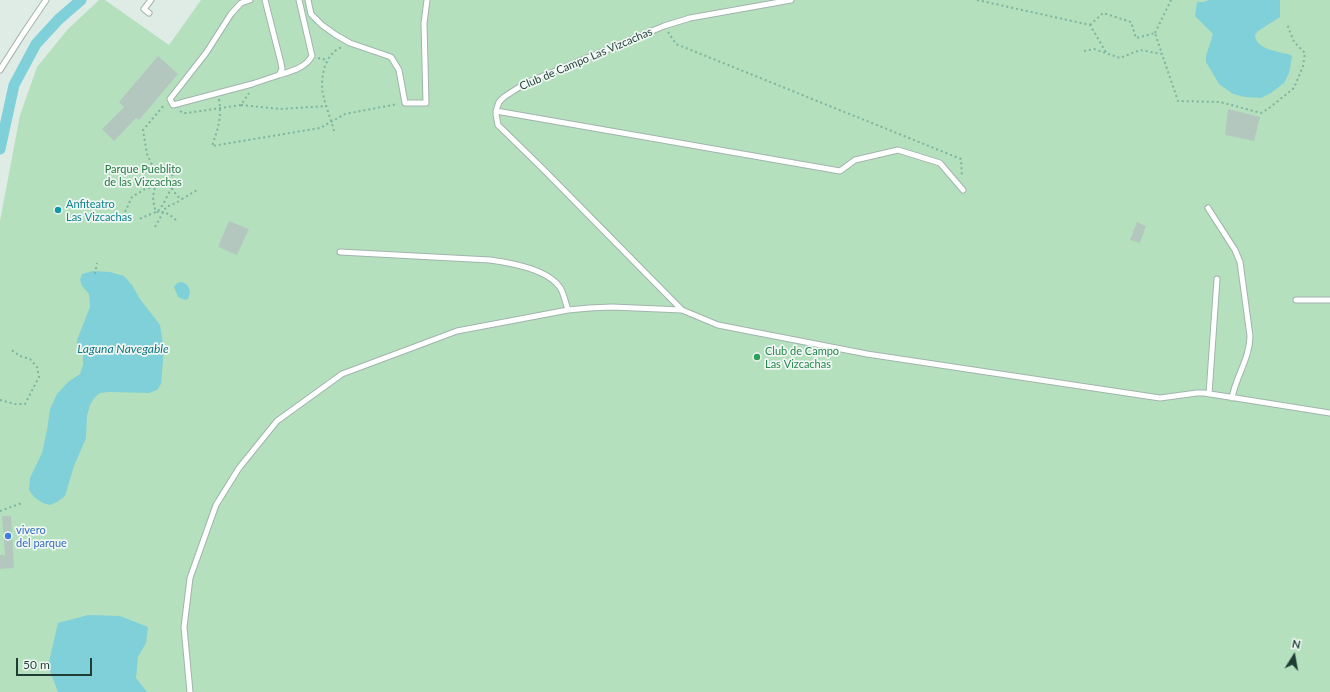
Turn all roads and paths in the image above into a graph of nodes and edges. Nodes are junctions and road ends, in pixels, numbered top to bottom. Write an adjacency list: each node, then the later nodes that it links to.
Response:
1 (46, 0): 20 (lane)
2 (151, 0): 11 (lane)
3 (250, 0): 24 (lane)
4 (265, 0): 21 (lane)
5 (299, 0): 21 (lane)
6 (308, 0): 16 (lane)
7 (427, 0): 25 (lane)
8 (791, 0): 14 (lane, Club de Campo Las Vizcachas)
9 (978, 0): 13 (path)
10 (1171, 0): 15 (path)
11 (148, 13)
12 (1288, 24): 18 (path)
13 (1090, 25): 15 (path); 19 (path)
14 (664, 26): 30 (lane, Club de Campo Las Vizcachas); 39 (path)
15 (1155, 33): 18 (path)
16 (350, 43): 25 (lane); 28 (path)
17 (1084, 51): 19 (path)
18 (1162, 54): 19 (path)
19 (1108, 55)
20 (0, 70)
21 (279, 75): 22 (lane)
22 (252, 84): 23 (lane); 27 (path)
23 (219, 93): 26 (lane); 29 (path)
24 (170, 99): 26 (lane); 34 (path)
25 (405, 103): 31 (path)
26 (173, 105): 29 (path)
27 (242, 105): 28 (path); 29 (path)
28 (328, 106): 31 (path)
29 (221, 108): 31 (path)
30 (496, 111): 39 (lane); 55 (lane)
31 (332, 122): 32 (path)
32 (334, 131)
33 (174, 166): 35 (path)
34 (154, 169)
35 (169, 184): 36 (path); 37 (path)
36 (155, 188): 42 (path); 43 (path)
37 (172, 188): 40 (path); 43 (path)
38 (197, 190): 40 (path)
39 (963, 190)
40 (182, 198): 44 (path)
41 (1208, 208): 58 (lane)
42 (125, 212)
43 (156, 212): 44 (path); 45 (path)
44 (164, 212): 46 (path); 47 (path)
45 (140, 219)
46 (176, 220)
47 (155, 227)
48 (340, 252): 54 (lane)
49 (97, 263): 50 (path)
50 (96, 274)
51 (1217, 279): 57 (lane)
52 (1296, 300): 53 (lane)
53 (1330, 300)
54 (568, 310): 55 (lane); 63 (lane)
55 (682, 310): 57 (lane)
56 (10, 349): 59 (path)
57 (1209, 394): 58 (lane)
58 (1232, 398): 60 (lane)
59 (0, 400)
60 (1330, 412)
61 (22, 503): 62 (path)
62 (0, 511)
63 (190, 692)

